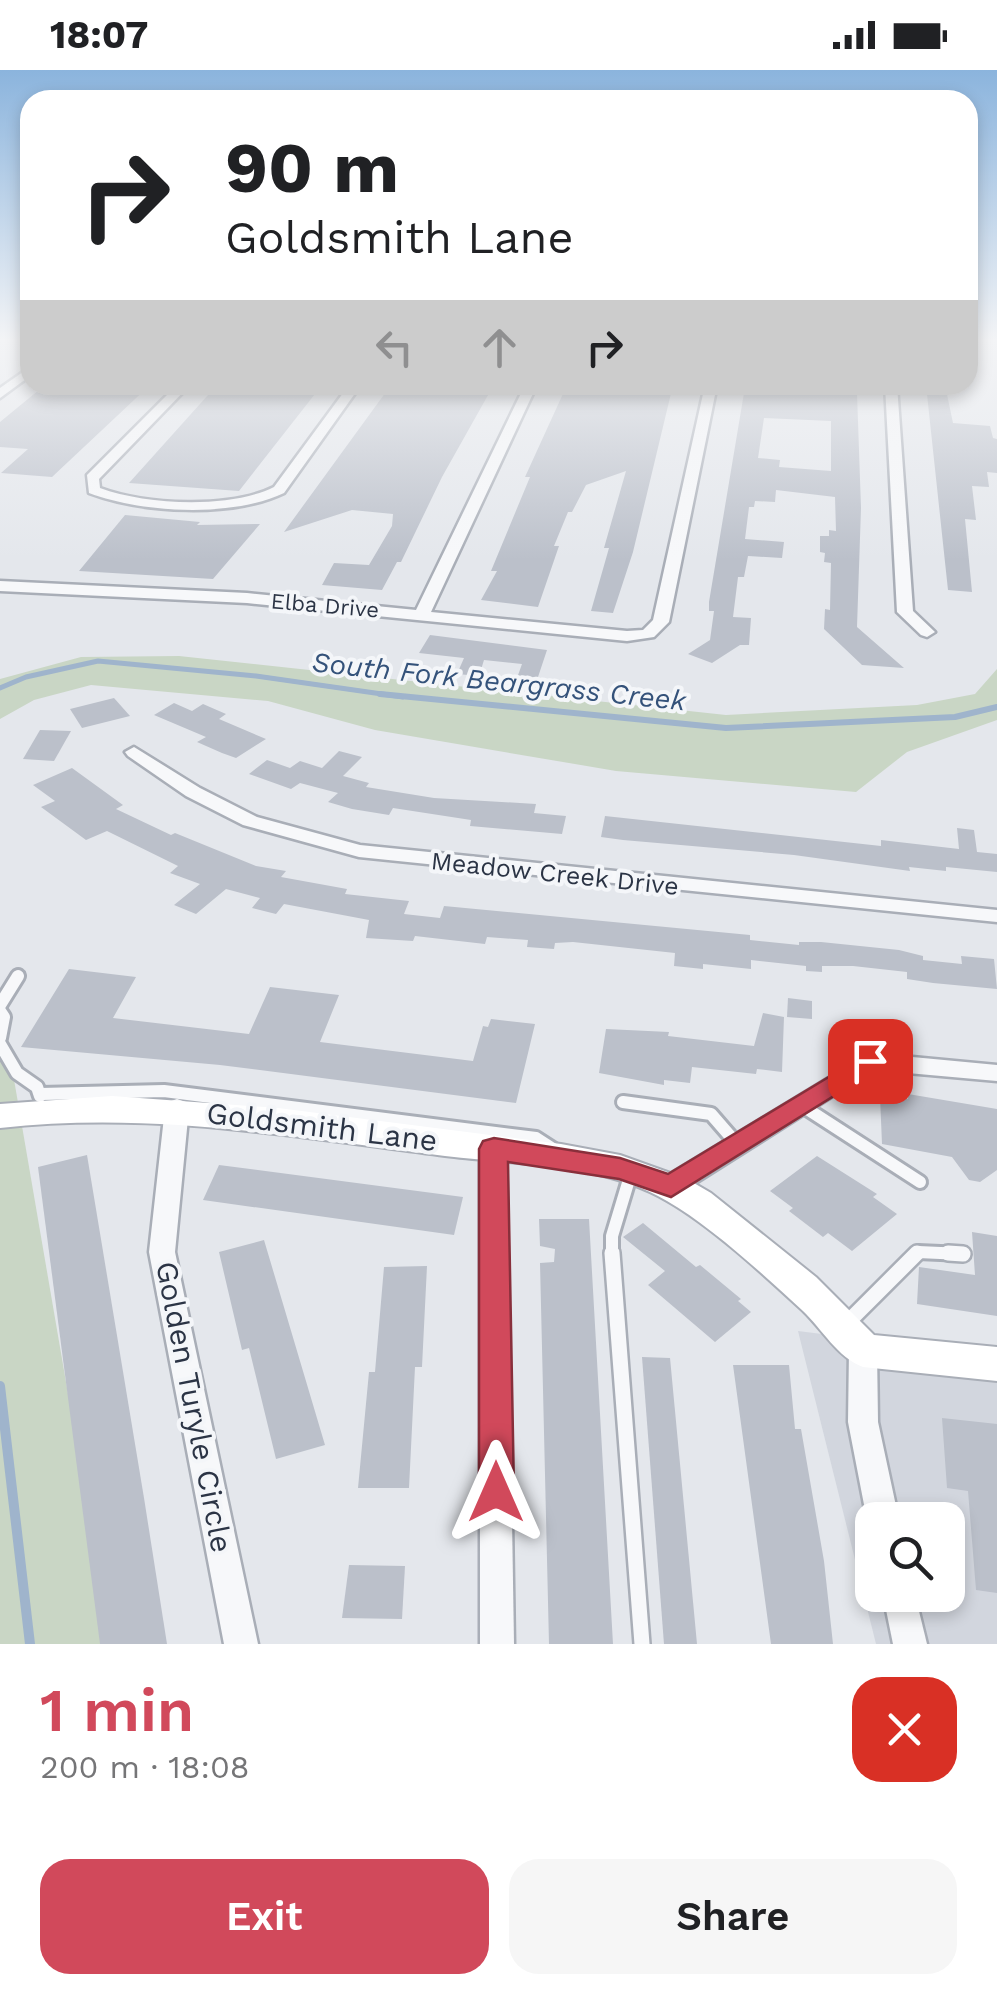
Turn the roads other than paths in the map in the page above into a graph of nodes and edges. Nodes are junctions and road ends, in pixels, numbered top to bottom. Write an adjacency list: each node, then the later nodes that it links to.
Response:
1 (157, 412): 2 (street)
2 (336, 412)
3 (518, 412): 7 (street)
4 (705, 412): 7 (street, Elba Drive)
5 (893, 412): 8 (street)
6 (0, 586): 7 (street, Elba Drive)
7 (423, 613)
8 (926, 632)
9 (134, 752): 10 (street, Meadow Creek Drive)
10 (997, 916)
11 (18, 976): 12 (lane)
12 (0, 1008): 13 (lane)
13 (0, 1041): 18 (lane)
14 (997, 1073): 16 (street)
15 (623, 1102): 19 (lane)
16 (800, 1105): 19 (street); 23 (lane)
17 (177, 1108): 18 (street, Goldsmith Lane); 20 (street, Goldsmith Lane); 30 (street, Golden Turyle Circle)
18 (23, 1109): 21 (lane)
19 (737, 1144): 24 (street)
20 (494, 1149): 21 (street, Goldsmith Lane); 31 (street)
21 (555, 1157): 22 (street, Goldsmith Lane)
22 (632, 1172): 24 (street, Goldsmith Lane); 32 (lane)
23 (920, 1182)
24 (671, 1186): 26 (street, Goldsmith Lane)
25 (963, 1254): 26 (lane)
26 (854, 1338): 27 (street); 28 (street)
27 (997, 1364)
28 (880, 1502)
29 (903, 1612): 33 (street)
30 (241, 1644)
31 (498, 1644)
32 (642, 1644)
33 (910, 1644)

